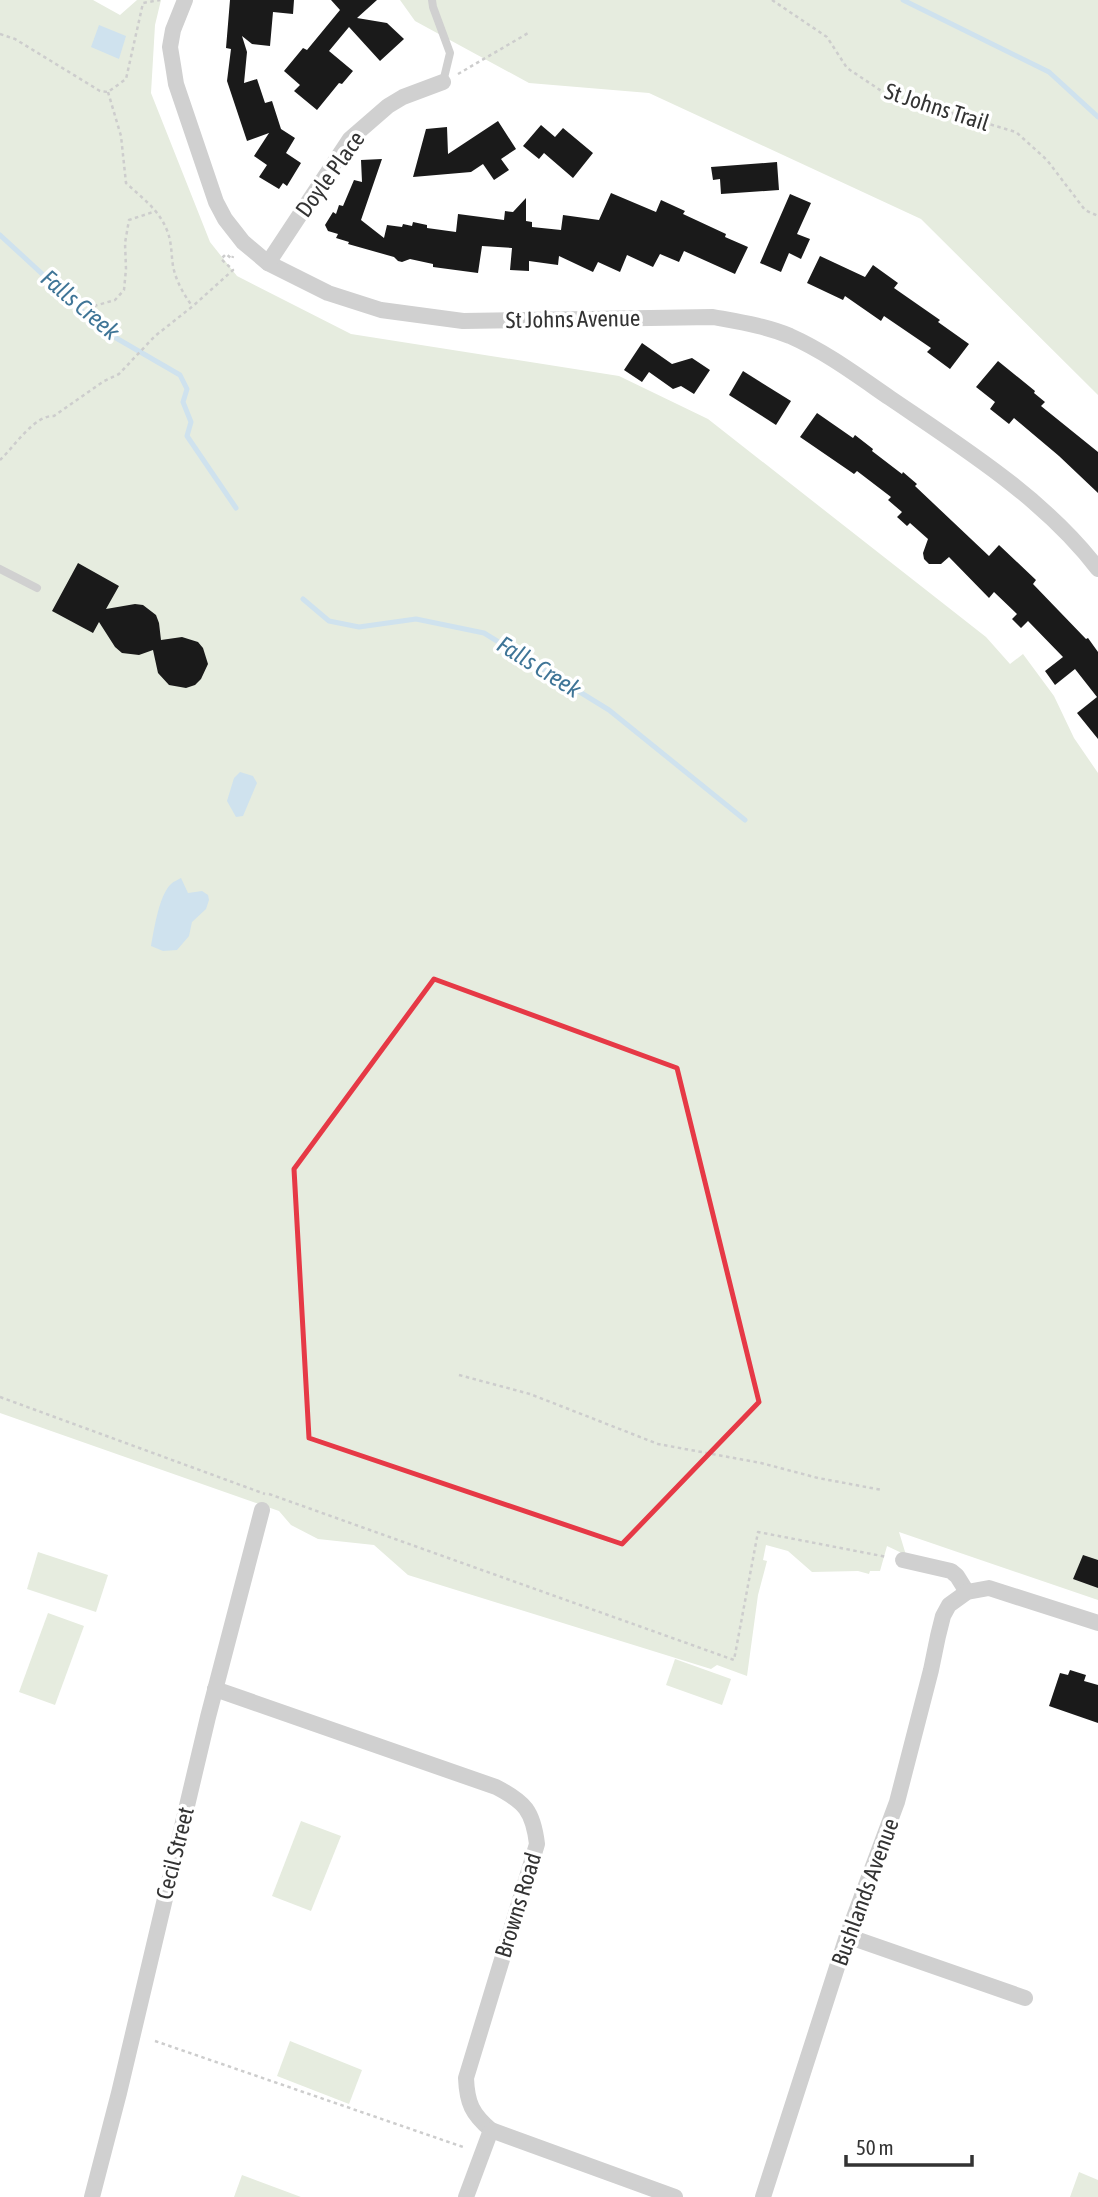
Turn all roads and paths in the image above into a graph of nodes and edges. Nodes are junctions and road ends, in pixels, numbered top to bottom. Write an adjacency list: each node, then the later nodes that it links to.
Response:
1 (160, 0): 8 (path)
2 (185, 0): 12 (street, St Johns Avenue)
3 (432, 0): 7 (lane)
4 (772, 0): 10 (path, St Johns Trail)
5 (530, 33): 7 (path)
6 (0, 34): 8 (path)
7 (443, 82): 12 (street, Doyle Place)
8 (108, 92): 9 (path)
9 (156, 211): 13 (path); 14 (path)
10 (1098, 216)
11 (232, 259): 14 (path)
12 (268, 263): 17 (street, St Johns Avenue)
13 (94, 306)
14 (193, 306): 15 (path)
15 (0, 460)
16 (0, 569): 18 (lane)
17 (1098, 569)
18 (37, 587)
19 (459, 1375): 21 (path)
20 (0, 1397): 22 (path)
21 (881, 1490)
22 (266, 1493): 23 (path); 24 (path)
23 (262, 1510): 27 (street, Cecil Street)
24 (903, 1560): 25 (street)
25 (967, 1592): 26 (street); 28 (street, Bushlands Avenue)
26 (1098, 1623)
27 (215, 1689): 31 (street, Browns Road); 33 (street, Cecil Street)
28 (847, 1936): 29 (street); 36 (street, Bushlands Avenue)
29 (1025, 1998)
30 (155, 2041): 32 (path)
31 (491, 2130): 32 (street); 35 (street)
32 (482, 2153): 34 (street)
33 (92, 2197)
34 (466, 2197)
35 (675, 2197)
36 (764, 2197)

